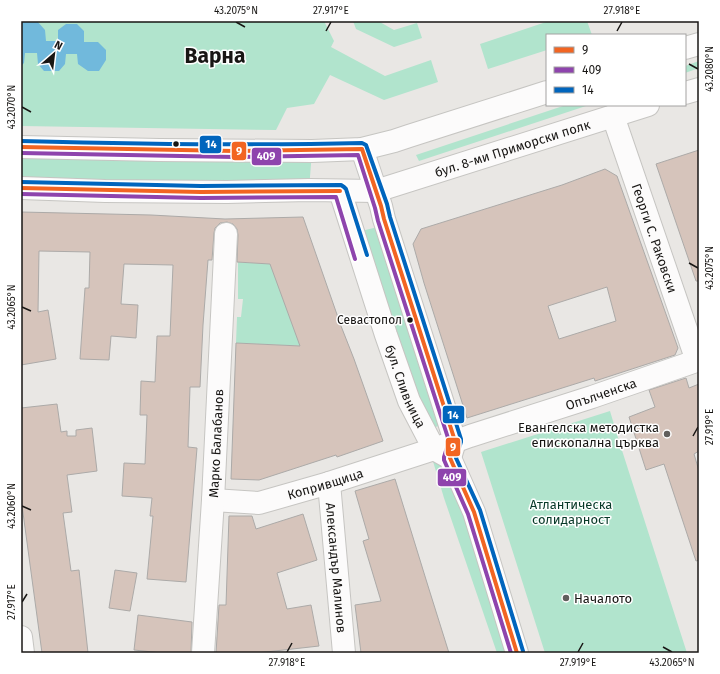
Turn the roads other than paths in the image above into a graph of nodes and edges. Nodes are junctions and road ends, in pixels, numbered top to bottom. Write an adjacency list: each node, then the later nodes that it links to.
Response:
1 (699, 44): 2 (main road)
2 (686, 48)
3 (699, 89): 5 (main road)
4 (546, 92): 9 (main road)
5 (686, 93)
6 (645, 106): 7 (main road, бул. 8-ми Приморски полк)
7 (613, 116): 12 (main road, бул. 8-ми Приморски полк); 14 (main road, Георги С. Раковски)
8 (21, 148): 9 (main road)
9 (362, 149): 12 (main road, бул. Сливница)
10 (21, 188): 11 (main road, бул. 8-ми Приморски полк)
11 (340, 191): 12 (main road, бул. 8-ми Приморски полк); 15 (main road, бул. Сливница)
12 (376, 191): 15 (main road, бул. Сливница)
13 (226, 234): 17 (main road, Марко Балабанов)
14 (698, 360): 15 (main road, Опълченска)
15 (446, 449): 16 (main road, Копривщица); 22 (main road, бул. Сливница)
16 (329, 483): 17 (main road, Копривщица); 21 (main road, Александър Малинов)
17 (214, 500): 20 (main road, Марко Балабанов)
18 (21, 637): 19 (main road)
19 (23, 653)
20 (203, 653)
21 (344, 653)
22 (517, 653)

